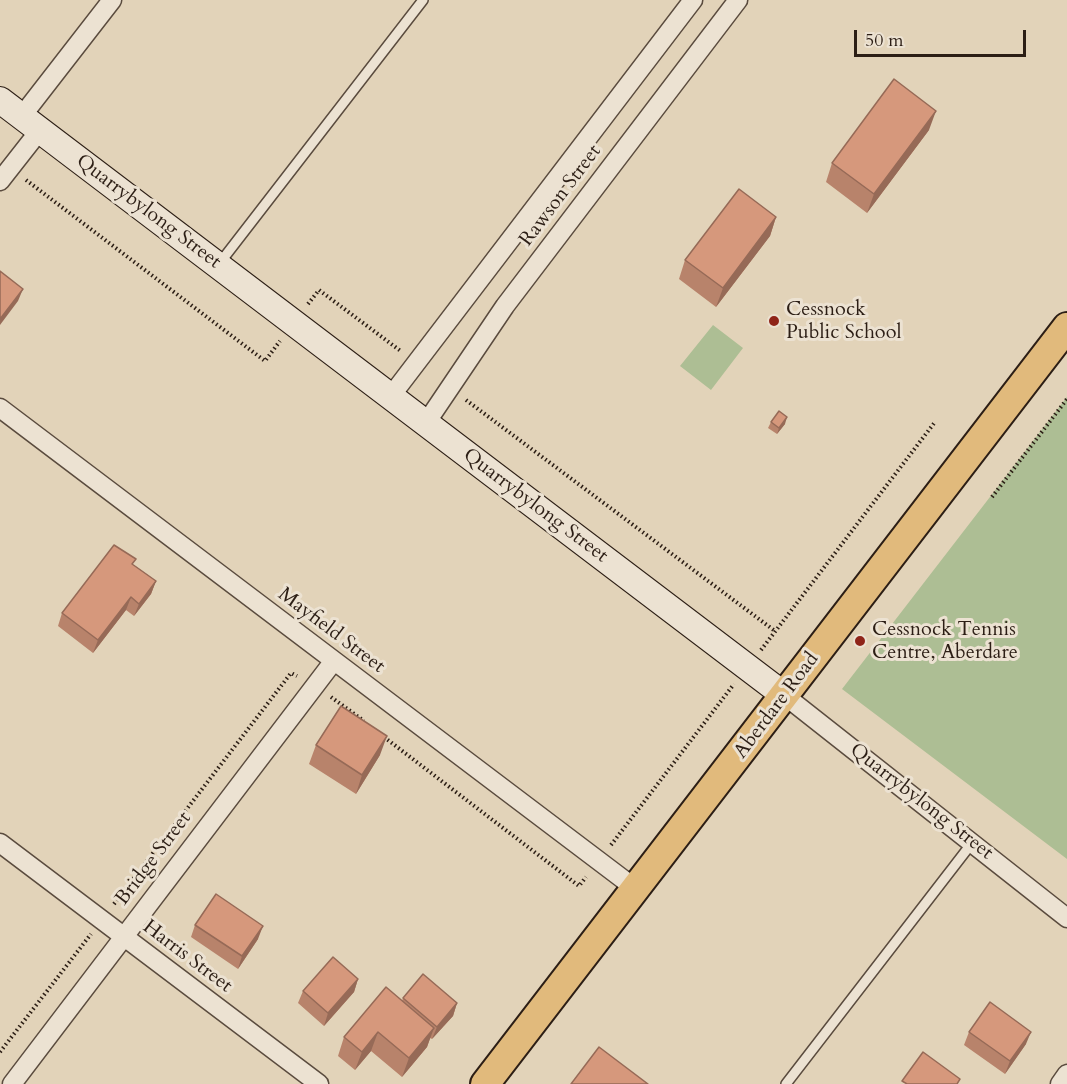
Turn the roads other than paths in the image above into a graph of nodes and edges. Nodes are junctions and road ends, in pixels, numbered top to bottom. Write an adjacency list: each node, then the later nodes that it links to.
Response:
1 (112, 0): 6 (street)
2 (423, 0): 8 (lane)
3 (693, 0): 10 (street, Rawson Street)
4 (738, 0): 12 (street, Rawson Street)
5 (0, 100): 6 (street, Quarrybylong Street)
6 (31, 123): 7 (street); 8 (street, Quarrybylong Street)
7 (0, 181)
8 (218, 265): 10 (street, Quarrybylong Street)
9 (1067, 327): 14 (main road, Aberdare Road)
10 (391, 396): 12 (street, Quarrybylong Street)
11 (0, 408): 13 (street, Mayfield Street)
12 (426, 423): 14 (street, Quarrybylong Street)
13 (333, 662): 17 (street, Mayfield Street); 19 (street, Bridge Street)
14 (784, 695): 16 (street, Quarrybylong Street); 17 (main road, Aberdare Road)
15 (0, 843): 19 (street, Harris Street)
16 (972, 843): 18 (street, Quarrybylong Street); 24 (lane)
17 (636, 889): 23 (main road, Aberdare Road)
18 (1067, 918)
19 (123, 937): 21 (street, Bridge Street); 22 (street, Harris Street)
20 (1067, 1074): 25 (street)
21 (12, 1084)
22 (319, 1084)
23 (485, 1084)
24 (786, 1084)
25 (1060, 1084)

